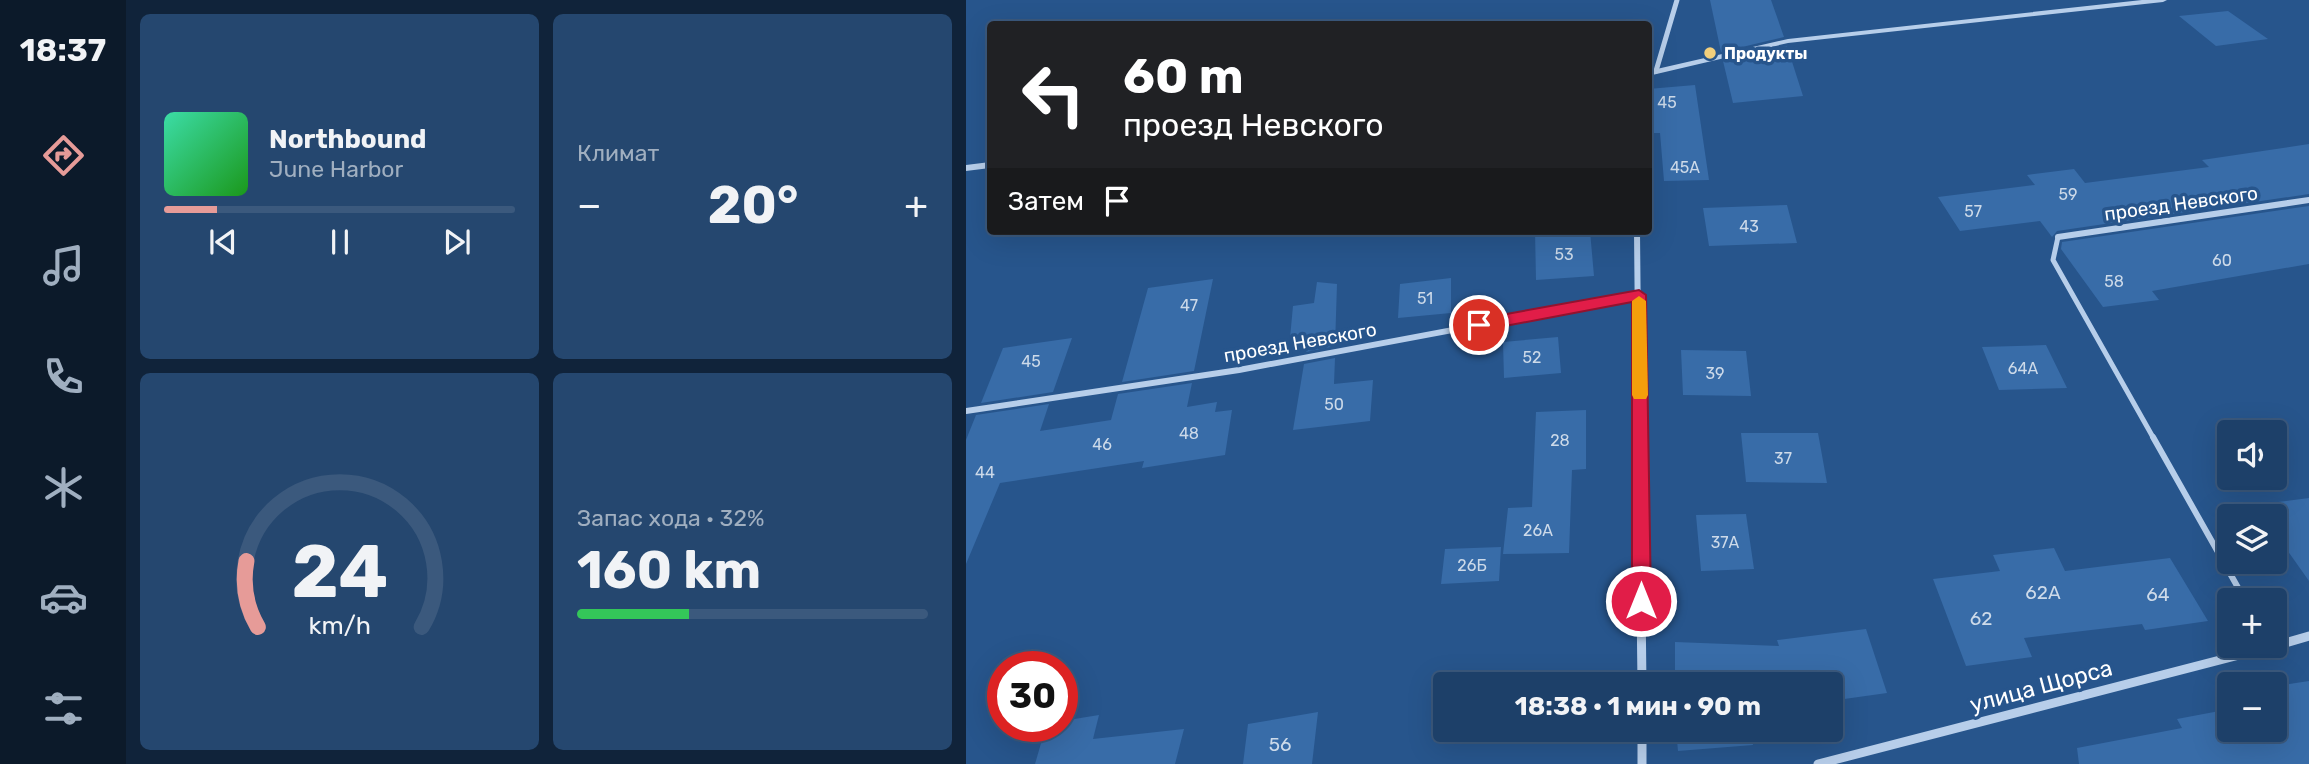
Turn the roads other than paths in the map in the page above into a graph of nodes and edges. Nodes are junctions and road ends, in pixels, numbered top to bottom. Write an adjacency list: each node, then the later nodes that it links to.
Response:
1 (1677, 0): 3 (street)
2 (2163, 0): 3 (street)
3 (1652, 72)
4 (987, 165): 5 (street)
5 (966, 168)
6 (2309, 200): 8 (street, проезд Невского)
7 (1637, 235): 9 (street)
8 (2058, 237): 11 (lane)
9 (1639, 295): 10 (street, проезд Невского); 15 (street)
10 (966, 411)
11 (2238, 588)
12 (2309, 636): 13 (street, улица Щорса)
13 (2287, 642)
14 (2227, 658): 18 (street, улица Щорса)
15 (1642, 672)
16 (1642, 742): 17 (street)
17 (1642, 764)
18 (1818, 764)

